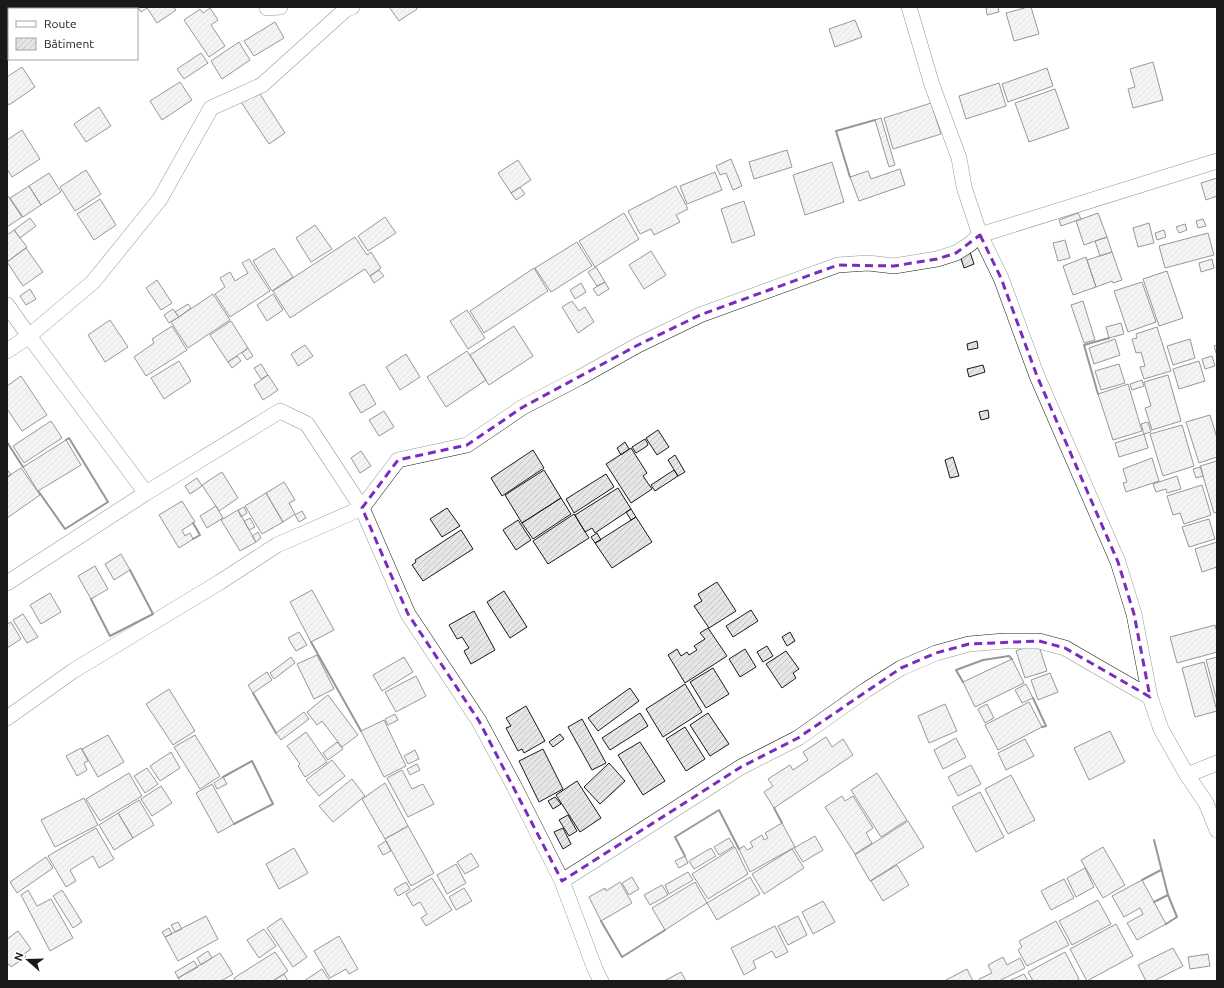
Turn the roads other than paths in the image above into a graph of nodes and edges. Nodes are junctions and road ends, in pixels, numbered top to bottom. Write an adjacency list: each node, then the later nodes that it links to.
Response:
1 (352, 7): 6 (street)
2 (909, 7): 4 (street)
3 (1217, 161): 4 (street)
4 (980, 235): 9 (street); 11 (street)
5 (7, 305): 6 (street)
6 (29, 336): 7 (street); 8 (street)
7 (7, 351)
8 (146, 493): 9 (street); 10 (street)
9 (362, 508): 12 (street); 16 (street)
10 (7, 583)
11 (1150, 697): 14 (street); 16 (street)
12 (7, 718)
13 (1217, 763): 14 (street)
14 (1187, 775): 15 (street)
15 (1217, 830)
16 (562, 882): 17 (street)
17 (601, 981)

